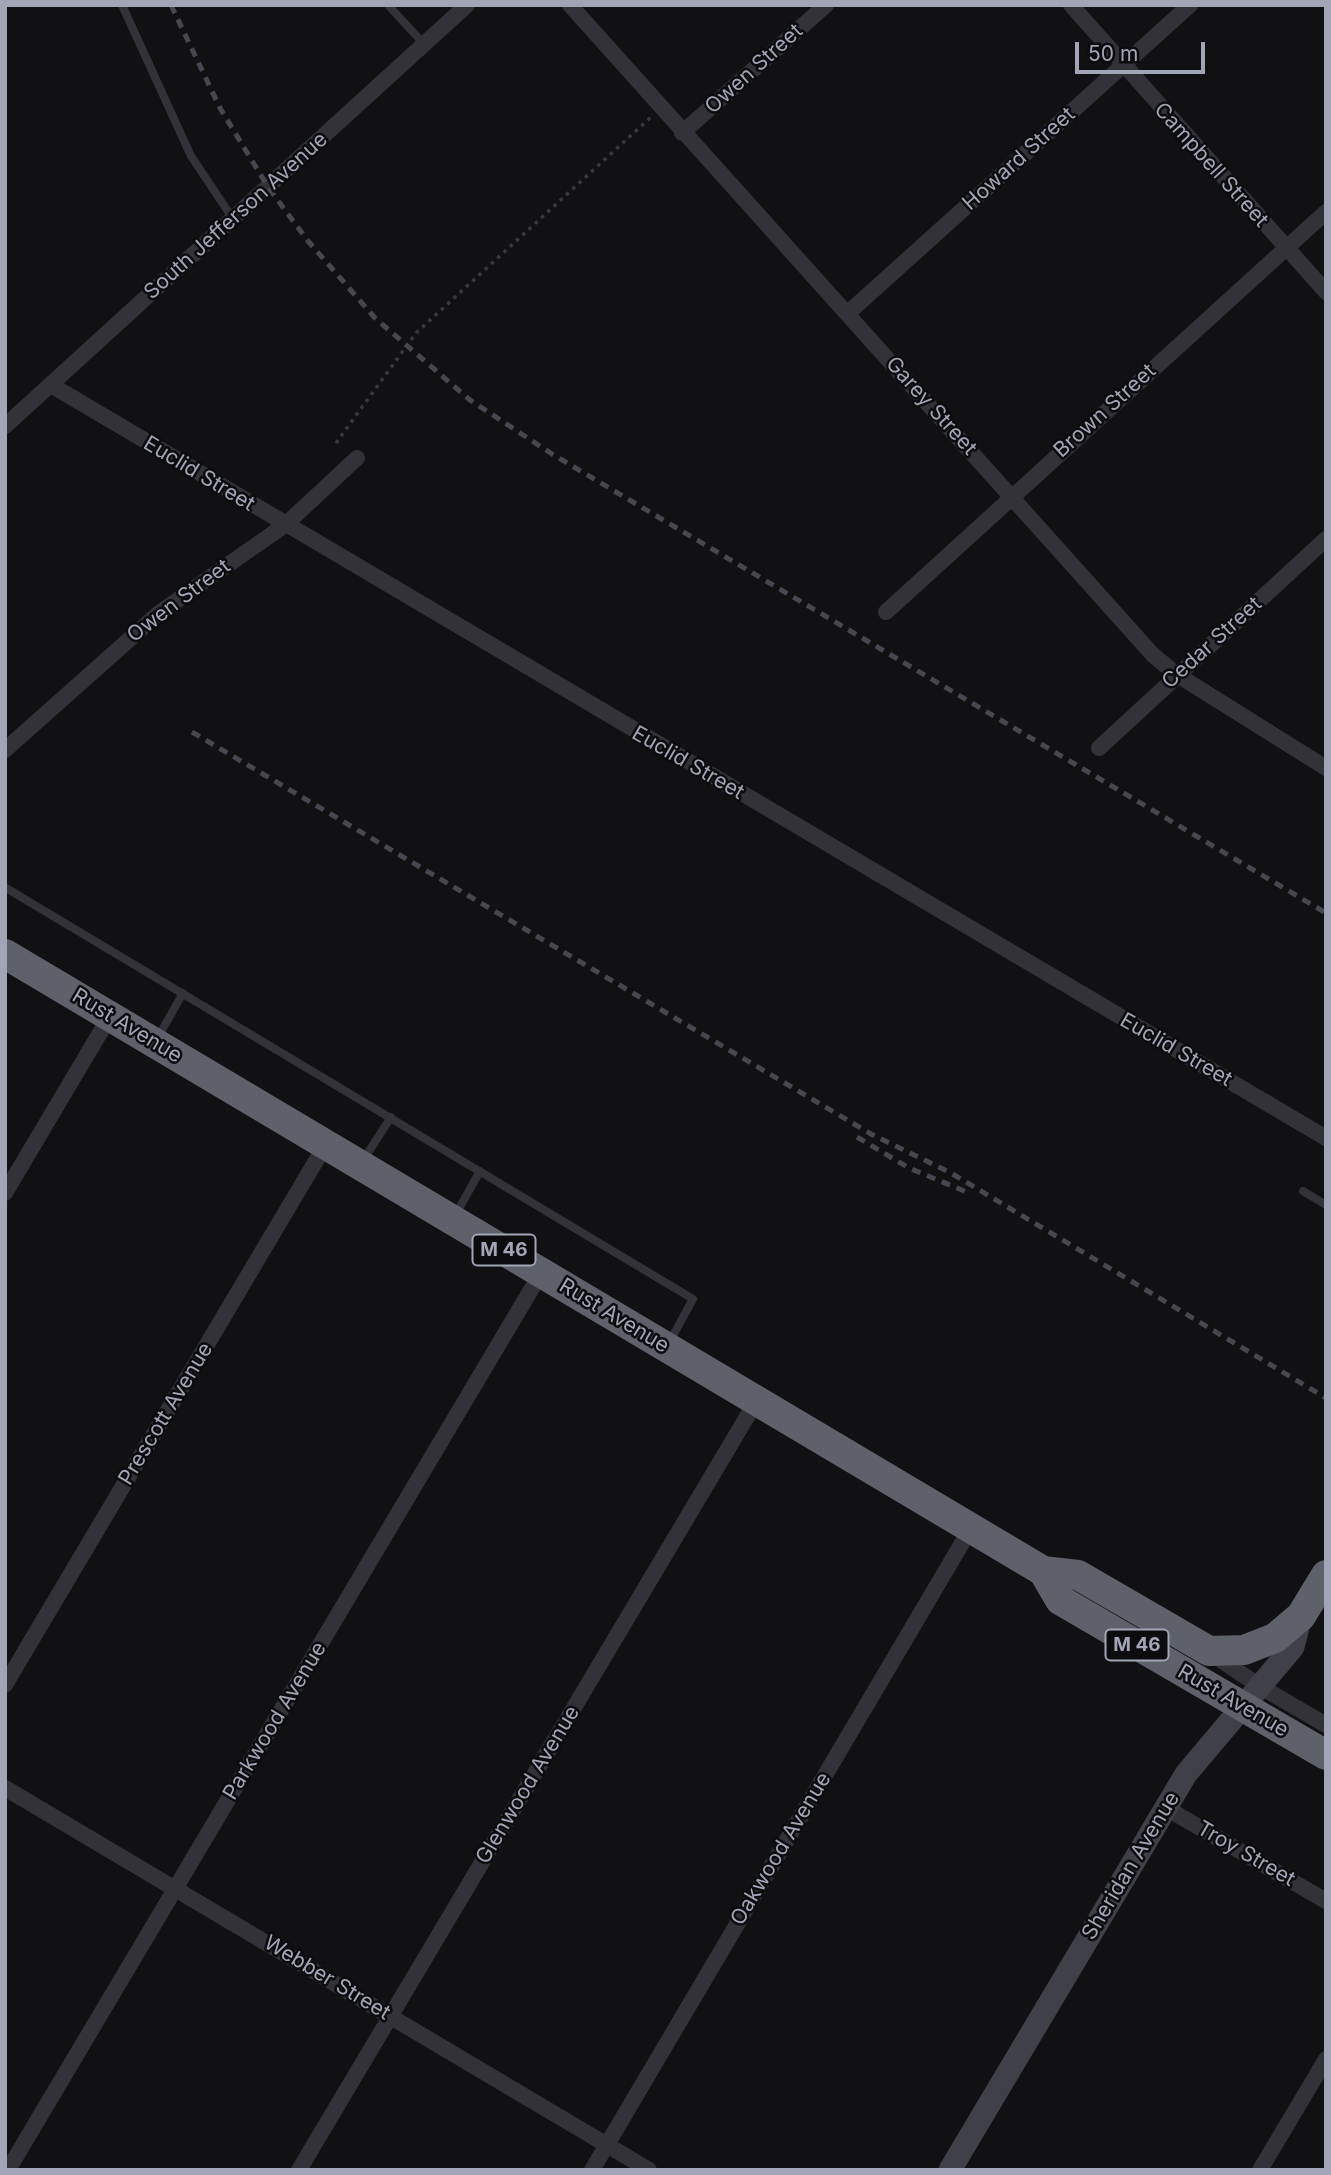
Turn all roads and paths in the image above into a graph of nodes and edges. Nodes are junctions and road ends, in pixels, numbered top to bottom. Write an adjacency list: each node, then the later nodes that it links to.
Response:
1 (122, 5): 13 (lane)
2 (388, 5): 8 (lane)
3 (467, 5): 8 (street, South Jefferson Avenue)
4 (570, 5): 11 (street, Garey Street)
5 (825, 5): 11 (street, Owen Street)
6 (1071, 5): 9 (street, Campbell Street)
7 (1190, 5): 9 (street, Howard Street)
8 (424, 44): 13 (street, South Jefferson Avenue)
9 (1124, 65): 14 (street, Campbell Street); 16 (street, Howard Street)
10 (652, 116): 19 (path)
11 (682, 133): 16 (street, Garey Street)
12 (1326, 212): 14 (street, Brown Street)
13 (233, 219): 17 (street, South Jefferson Avenue)
14 (1286, 248): 15 (street, Campbell Street); 21 (street, Brown Street)
15 (1326, 292)
16 (848, 313): 21 (street, Garey Street)
17 (51, 385): 18 (street, South Jefferson Avenue); 22 (street, Euclid Street)
18 (6, 425)
19 (336, 443)
20 (358, 458): 22 (street, Owen Street)
21 (1011, 496): 24 (street, Brown Street); 25 (street, Garey Street)
22 (285, 525): 27 (street, Owen Street); 35 (street, Euclid Street)
23 (1326, 539): 25 (street, Cedar Street)
24 (886, 612)
25 (1176, 674): 26 (street, Cedar Street); 28 (street, Garey Street)
26 (1099, 748)
27 (5, 750)
28 (1326, 768)
29 (5, 890): 31 (lane)
30 (5, 954): 32 (highway, Rust Avenue / M 46)
31 (183, 993): 33 (lane); 34 (lane)
32 (110, 1016): 33 (highway, Rust Avenue / M 46); 40 (street)
33 (155, 1043): 36 (highway, Rust Avenue / M 46)
34 (391, 1117): 37 (lane); 38 (lane)
35 (1326, 1138)
36 (326, 1144): 37 (highway, Rust Avenue / M 46); 51 (street, Prescott Avenue)
37 (361, 1165): 42 (highway, Rust Avenue / M 46)
38 (480, 1171): 42 (lane); 44 (lane)
39 (1303, 1191): 41 (lane)
40 (5, 1193)
41 (1326, 1205)
42 (453, 1220): 43 (highway, Rust Avenue / M 46)
43 (541, 1272): 44 (highway, Rust Avenue / M 46); 57 (street, Parkwood Avenue)
44 (666, 1347): 45 (highway, Rust Avenue / M 46)
45 (757, 1400): 46 (highway, Rust Avenue / M 46); 59 (street, Glenwood Avenue)
46 (971, 1528): 47 (highway, Rust Avenue / M 46); 61 (street, Oakwood Avenue)
47 (1043, 1571): 50 (highway, Rust Avenue / M 46); 52 (highway, Rust Avenue / M 46)
48 (1326, 1575): 49 (highway, Sheridan Avenue)
49 (1301, 1616): 50 (highway); 52 (street, Sheridan Avenue)
50 (1209, 1651): 52 (street, Rust Avenue)
51 (5, 1685)
52 (1251, 1697): 53 (street, Rust Avenue); 54 (highway, Rust Avenue / M 46); 56 (street, Sheridan Avenue)
53 (1326, 1725)
54 (1326, 1755)
55 (5, 1788): 57 (street, Webber Street)
56 (1166, 1808): 58 (street, Troy Street); 66 (street, Sheridan Avenue)
57 (176, 1887): 59 (street, Webber Street); 62 (street, Parkwood Avenue)
58 (1326, 1900)
59 (390, 2016): 61 (street, Webber Street); 63 (street, Glenwood Avenue)
60 (1326, 2059): 67 (street)
61 (607, 2144): 64 (street, Oakwood Avenue); 65 (street, Webber Street)
62 (8, 2170)
63 (299, 2170)
64 (592, 2170)
65 (649, 2170)
66 (950, 2170)
67 (1260, 2170)

